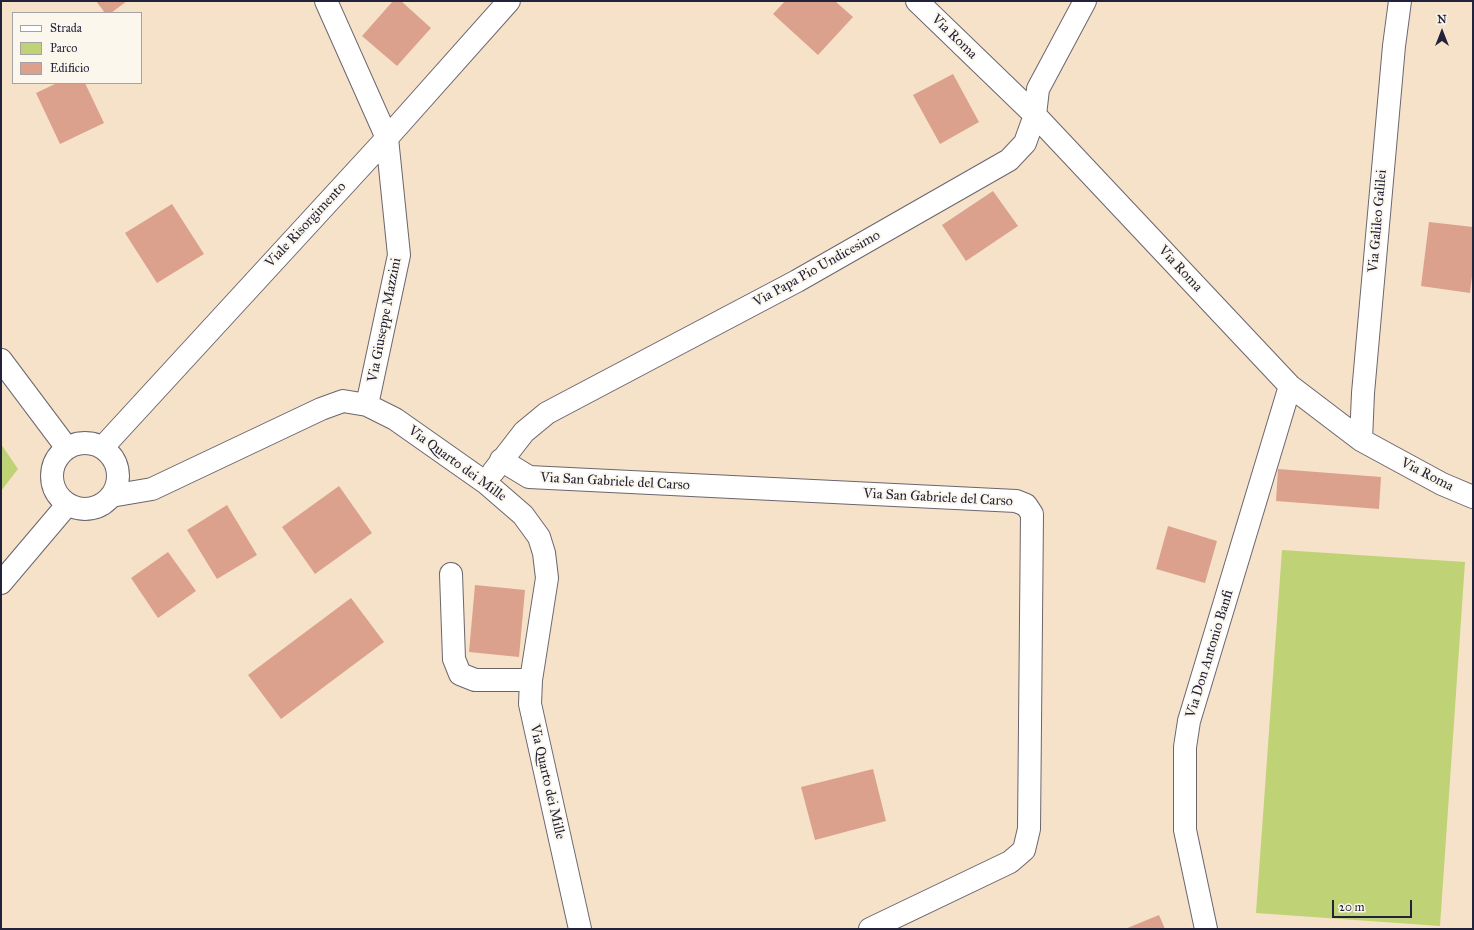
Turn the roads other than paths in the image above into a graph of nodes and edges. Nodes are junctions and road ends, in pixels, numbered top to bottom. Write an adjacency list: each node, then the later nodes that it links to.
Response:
1 (326, 1): 7 (street, Via Giuseppe Mazzini)
2 (509, 1): 7 (street, Viale Risorgimento)
3 (917, 1): 6 (street, Via Roma)
4 (1085, 1): 6 (street, Via Papa Pio Undicesimo)
5 (1400, 1): 11 (street, Via Galileo Galilei)
6 (1035, 115): 9 (street, Via Roma); 14 (street, Via Papa Pio Undicesimo)
7 (387, 138): 10 (street, Via Giuseppe Mazzini); 13 (street, Viale Risorgimento)
8 (1, 360): 12 (street)
9 (1290, 386): 11 (street, Via Roma); 24 (street, Via Don Antonio Banfi)
10 (367, 405): 15 (street, Via Quarto dei Mille); 16 (street, Via Quarto dei Mille)
11 (1361, 440): 17 (street, Via Roma)
12 (67, 448): 13 (street); 18 (street)
13 (102, 448): 16 (street)
14 (501, 460): 15 (street, Via Papa Pio Undicesimo); 23 (street, Via San Gabriele del Carso)
15 (486, 483): 21 (street, Via Quarto dei Mille)
16 (111, 496): 18 (street)
17 (1473, 497)
18 (67, 505): 20 (street)
19 (451, 574): 21 (street)
20 (1, 583)
21 (531, 680): 22 (street, Via Quarto dei Mille)
22 (580, 929)
23 (870, 929)
24 (1206, 929)

